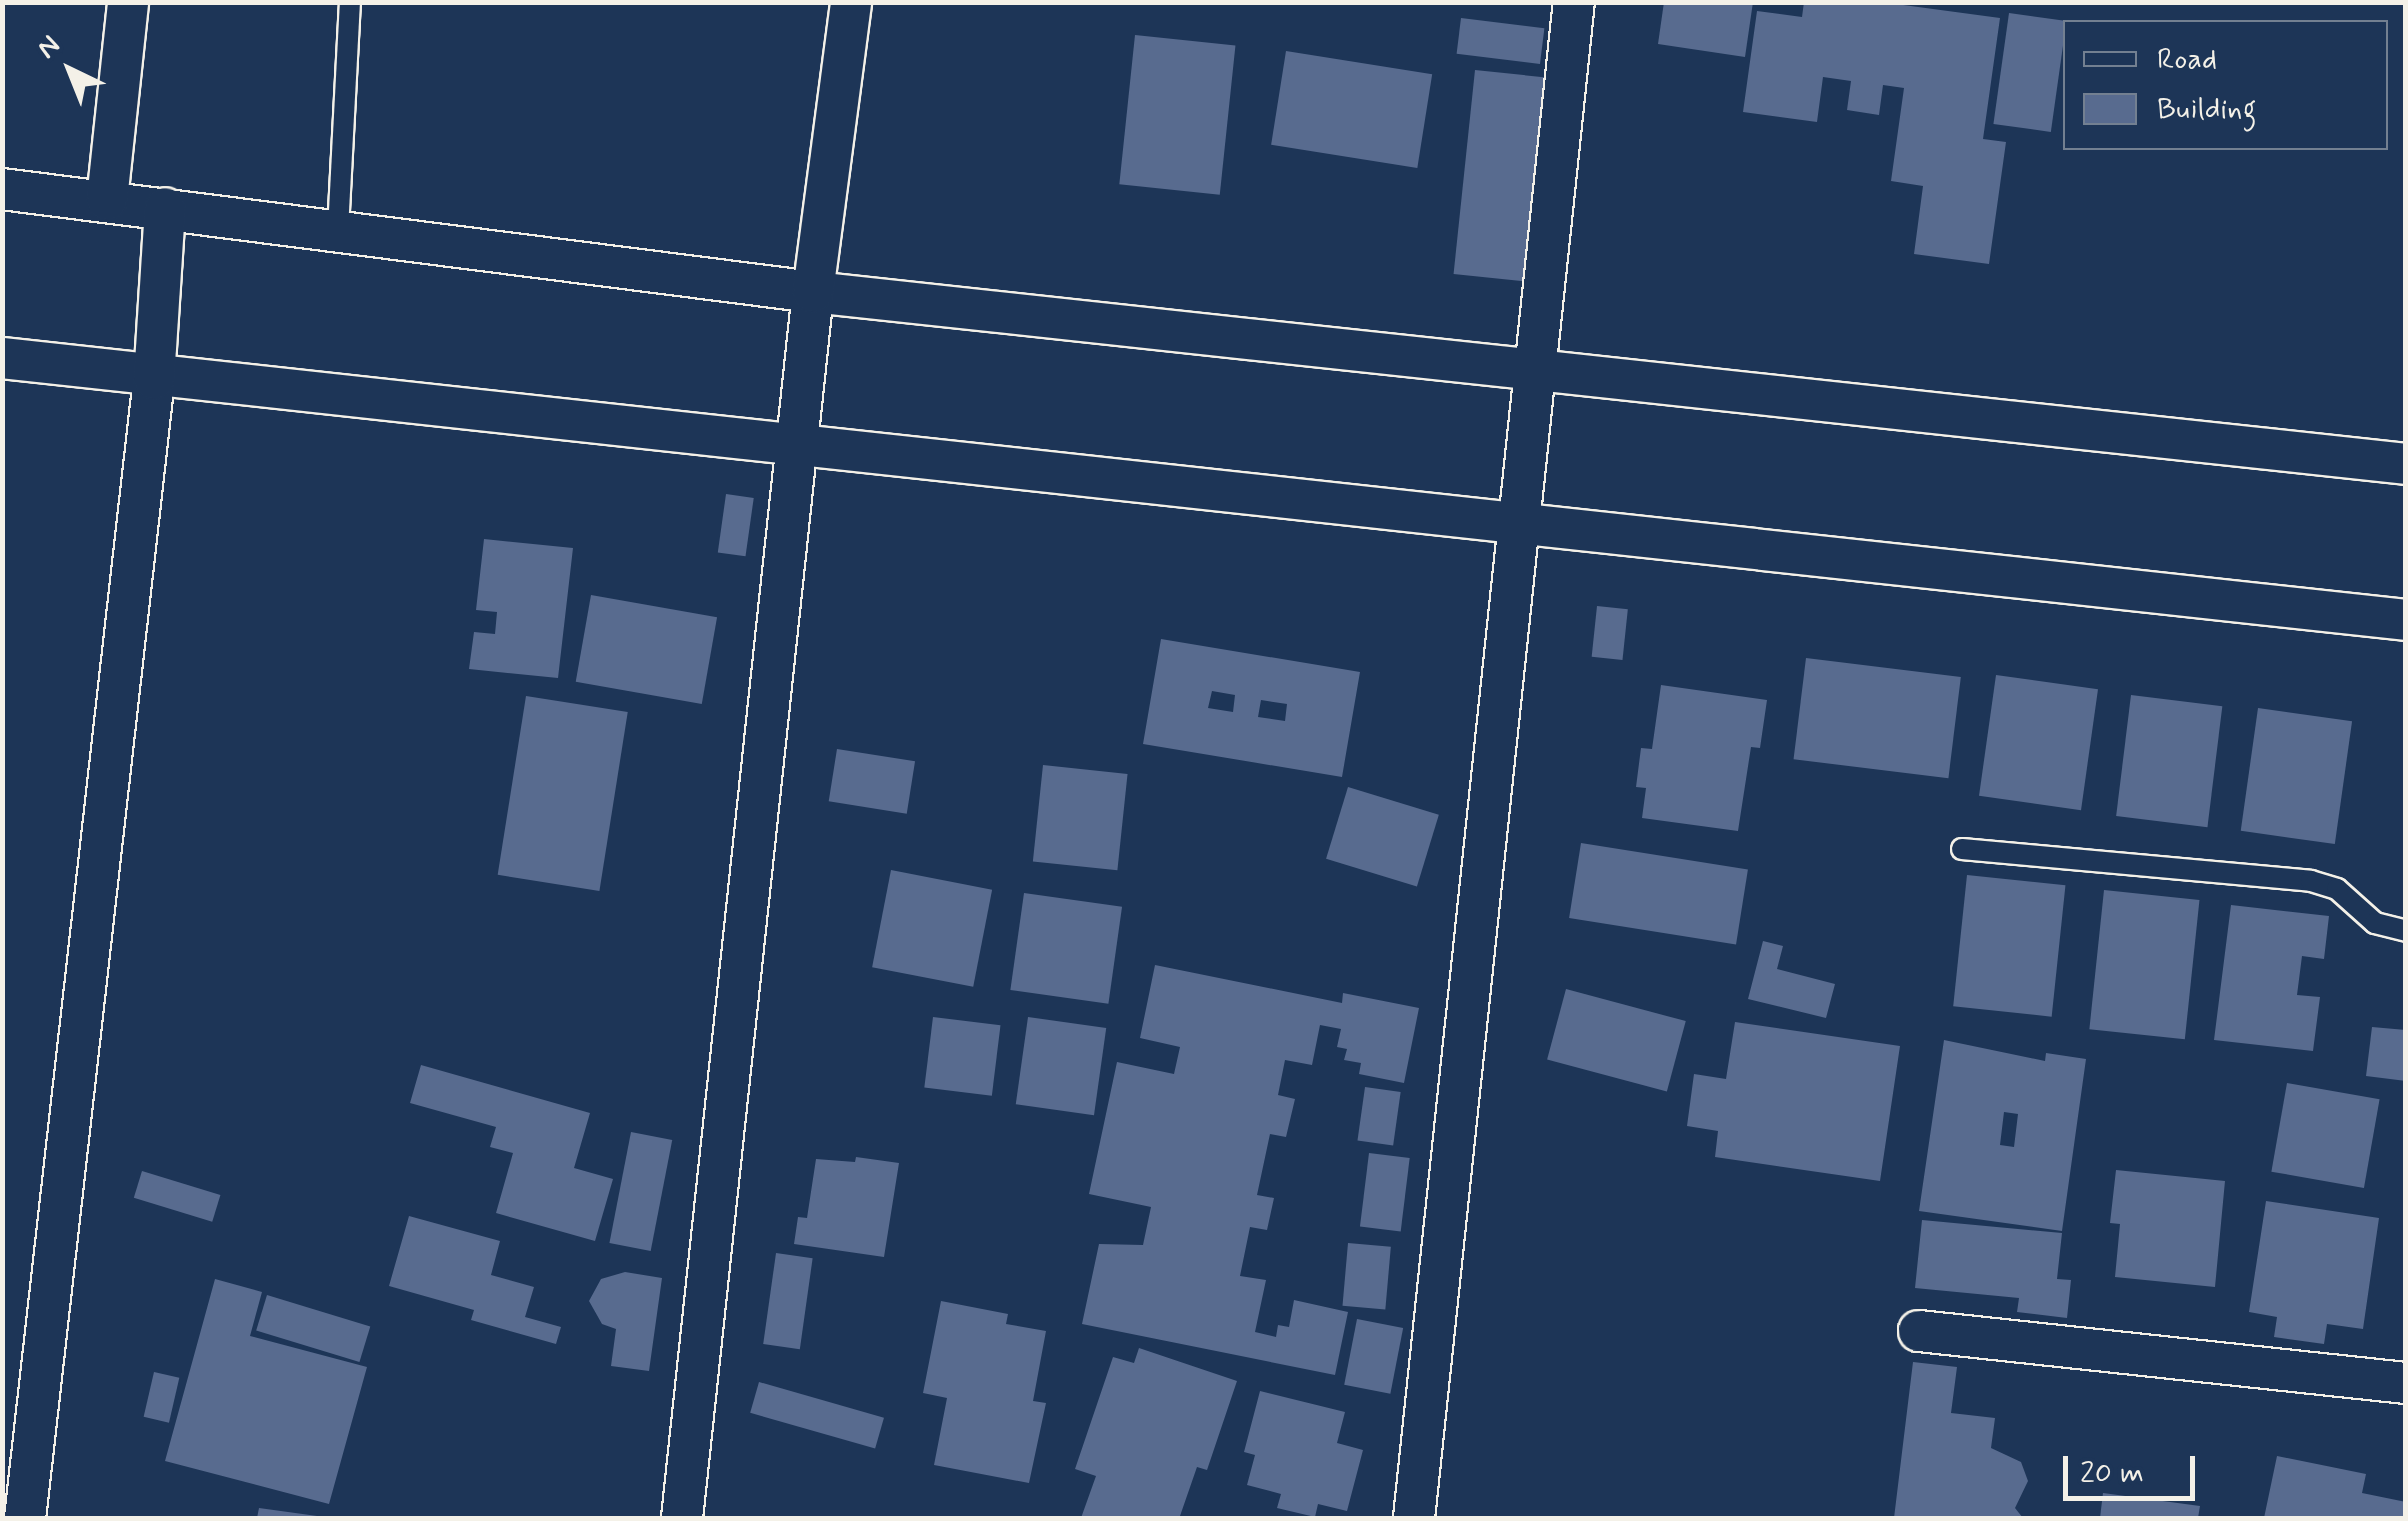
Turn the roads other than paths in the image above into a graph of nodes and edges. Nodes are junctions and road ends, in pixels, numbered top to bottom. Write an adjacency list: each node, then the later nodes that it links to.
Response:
1 (128, 2): 6 (street)
2 (350, 2): 8 (lane)
3 (851, 2): 9 (street)
4 (1574, 2): 11 (street)
5 (2, 189): 6 (street)
6 (108, 200): 7 (street)
7 (165, 208): 8 (street); 12 (street)
8 (338, 230): 9 (street)
9 (813, 292): 11 (street); 13 (street)
10 (2, 358): 12 (street)
11 (1531, 374): 14 (street); 15 (street)
12 (154, 379): 13 (street); 21 (street)
13 (799, 442): 15 (street); 22 (street)
14 (2406, 464)
15 (1519, 519): 16 (street); 23 (street)
16 (2406, 620)
17 (1962, 848): 18 (lane)
18 (2406, 931)
19 (1919, 1331): 20 (street)
20 (2406, 1382)
21 (25, 1518)
22 (682, 1518)
23 (1414, 1518)

